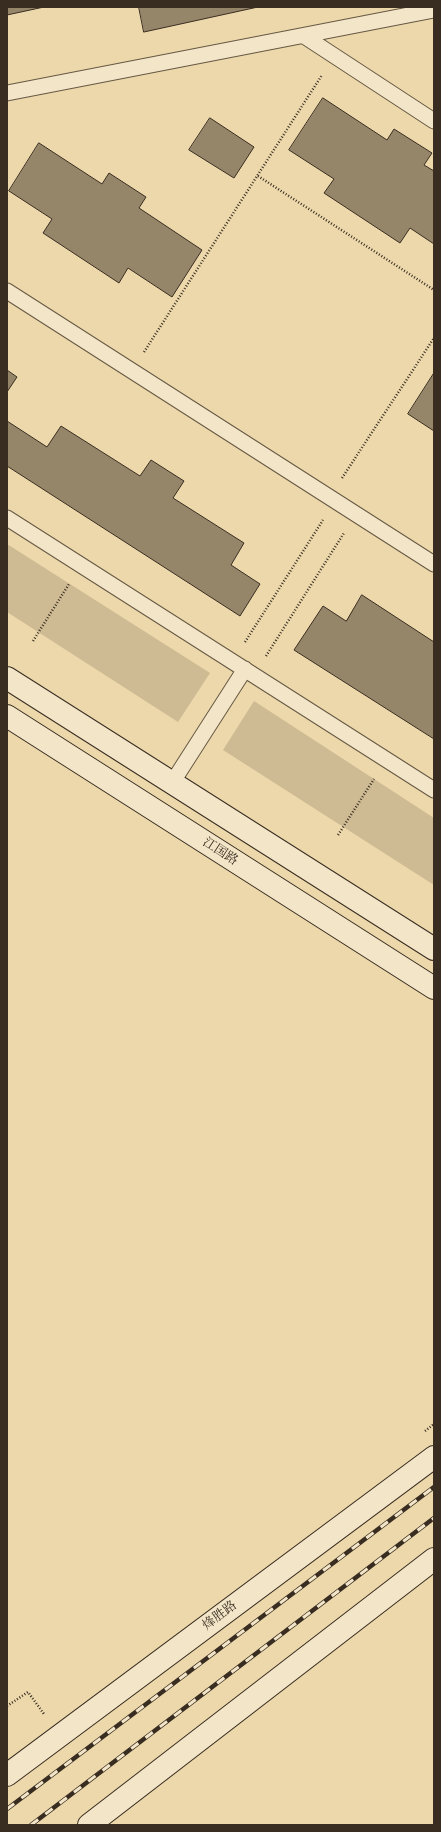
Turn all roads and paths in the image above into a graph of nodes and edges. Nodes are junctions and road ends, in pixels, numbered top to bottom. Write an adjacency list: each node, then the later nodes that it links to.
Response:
1 (434, 10): 2 (lane)
2 (304, 36): 3 (lane); 4 (lane)
3 (335, 56): 5 (lane); 6 (path)
4 (7, 93)
5 (434, 121)
6 (258, 176): 7 (path); 10 (path)
7 (434, 290)
8 (7, 291): 10 (lane)
9 (434, 338): 11 (path)
10 (132, 371): 11 (lane)
11 (333, 499): 12 (lane); 17 (path)
12 (356, 514): 14 (lane); 17 (path)
13 (7, 518): 15 (lane)
14 (434, 564)
15 (81, 565): 16 (path); 17 (lane)
16 (33, 641)
17 (244, 669): 20 (lane); 21 (lane)
18 (7, 678): 21 (main road)
19 (7, 716): 25 (main road, 江国路)
20 (386, 760): 22 (lane); 23 (path)
21 (172, 783): 24 (main road)
22 (434, 790)
23 (338, 835)
24 (434, 948)
25 (434, 988)
26 (434, 1457): 30 (main road, 烽胜路)
27 (434, 1559): 31 (main road)
28 (7, 1706): 29 (path)
29 (46, 1718)
30 (7, 1775)
31 (89, 1825)

